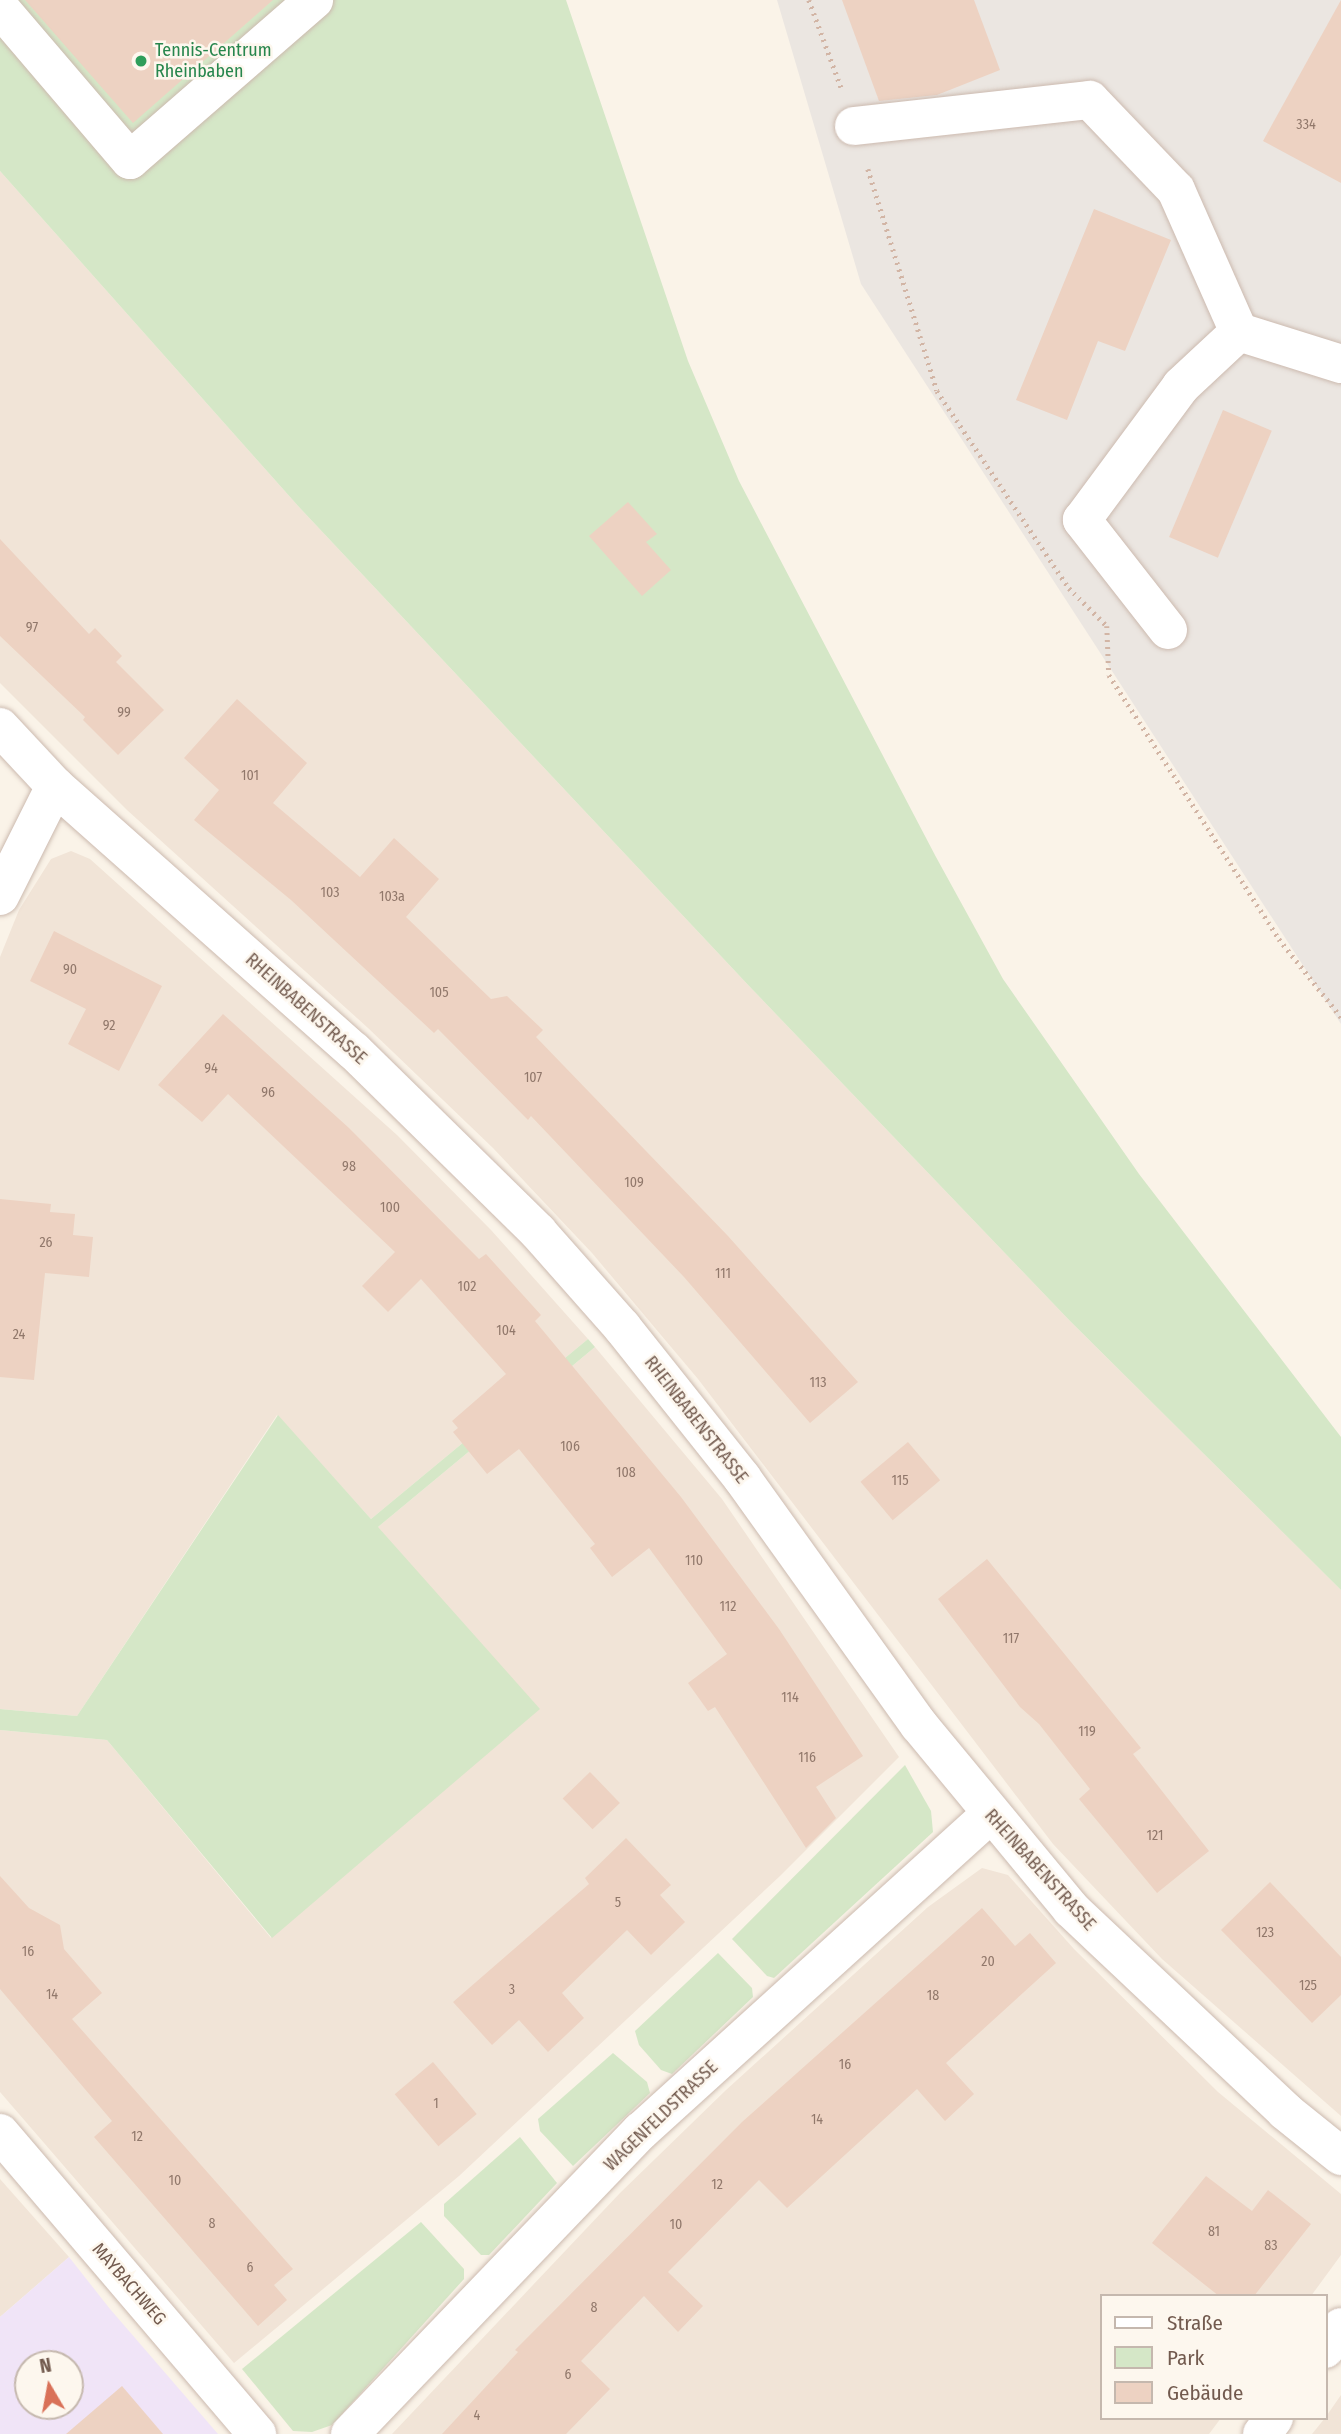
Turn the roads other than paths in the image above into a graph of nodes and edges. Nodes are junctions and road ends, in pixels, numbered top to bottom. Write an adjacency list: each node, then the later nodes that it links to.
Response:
1 (314, 0): 2 (street)
2 (0, 8)
3 (854, 126): 4 (street)
4 (1239, 332): 5 (street); 6 (street)
5 (1341, 364)
6 (1168, 630)
7 (0, 727): 8 (street, RHEINBABENSTRASSE)
8 (55, 786): 9 (street); 10 (street, RHEINBABENSTRASSE)
9 (0, 896)
10 (989, 1815): 12 (street, RHEINBABENSTRASSE); 16 (street, WAGENFELDSTRASSE)
11 (0, 2133): 15 (street, MAYBACHWEG)
12 (1341, 2156)
13 (1341, 2327): 14 (street)
14 (1327, 2345)
15 (257, 2434)
16 (350, 2434)

